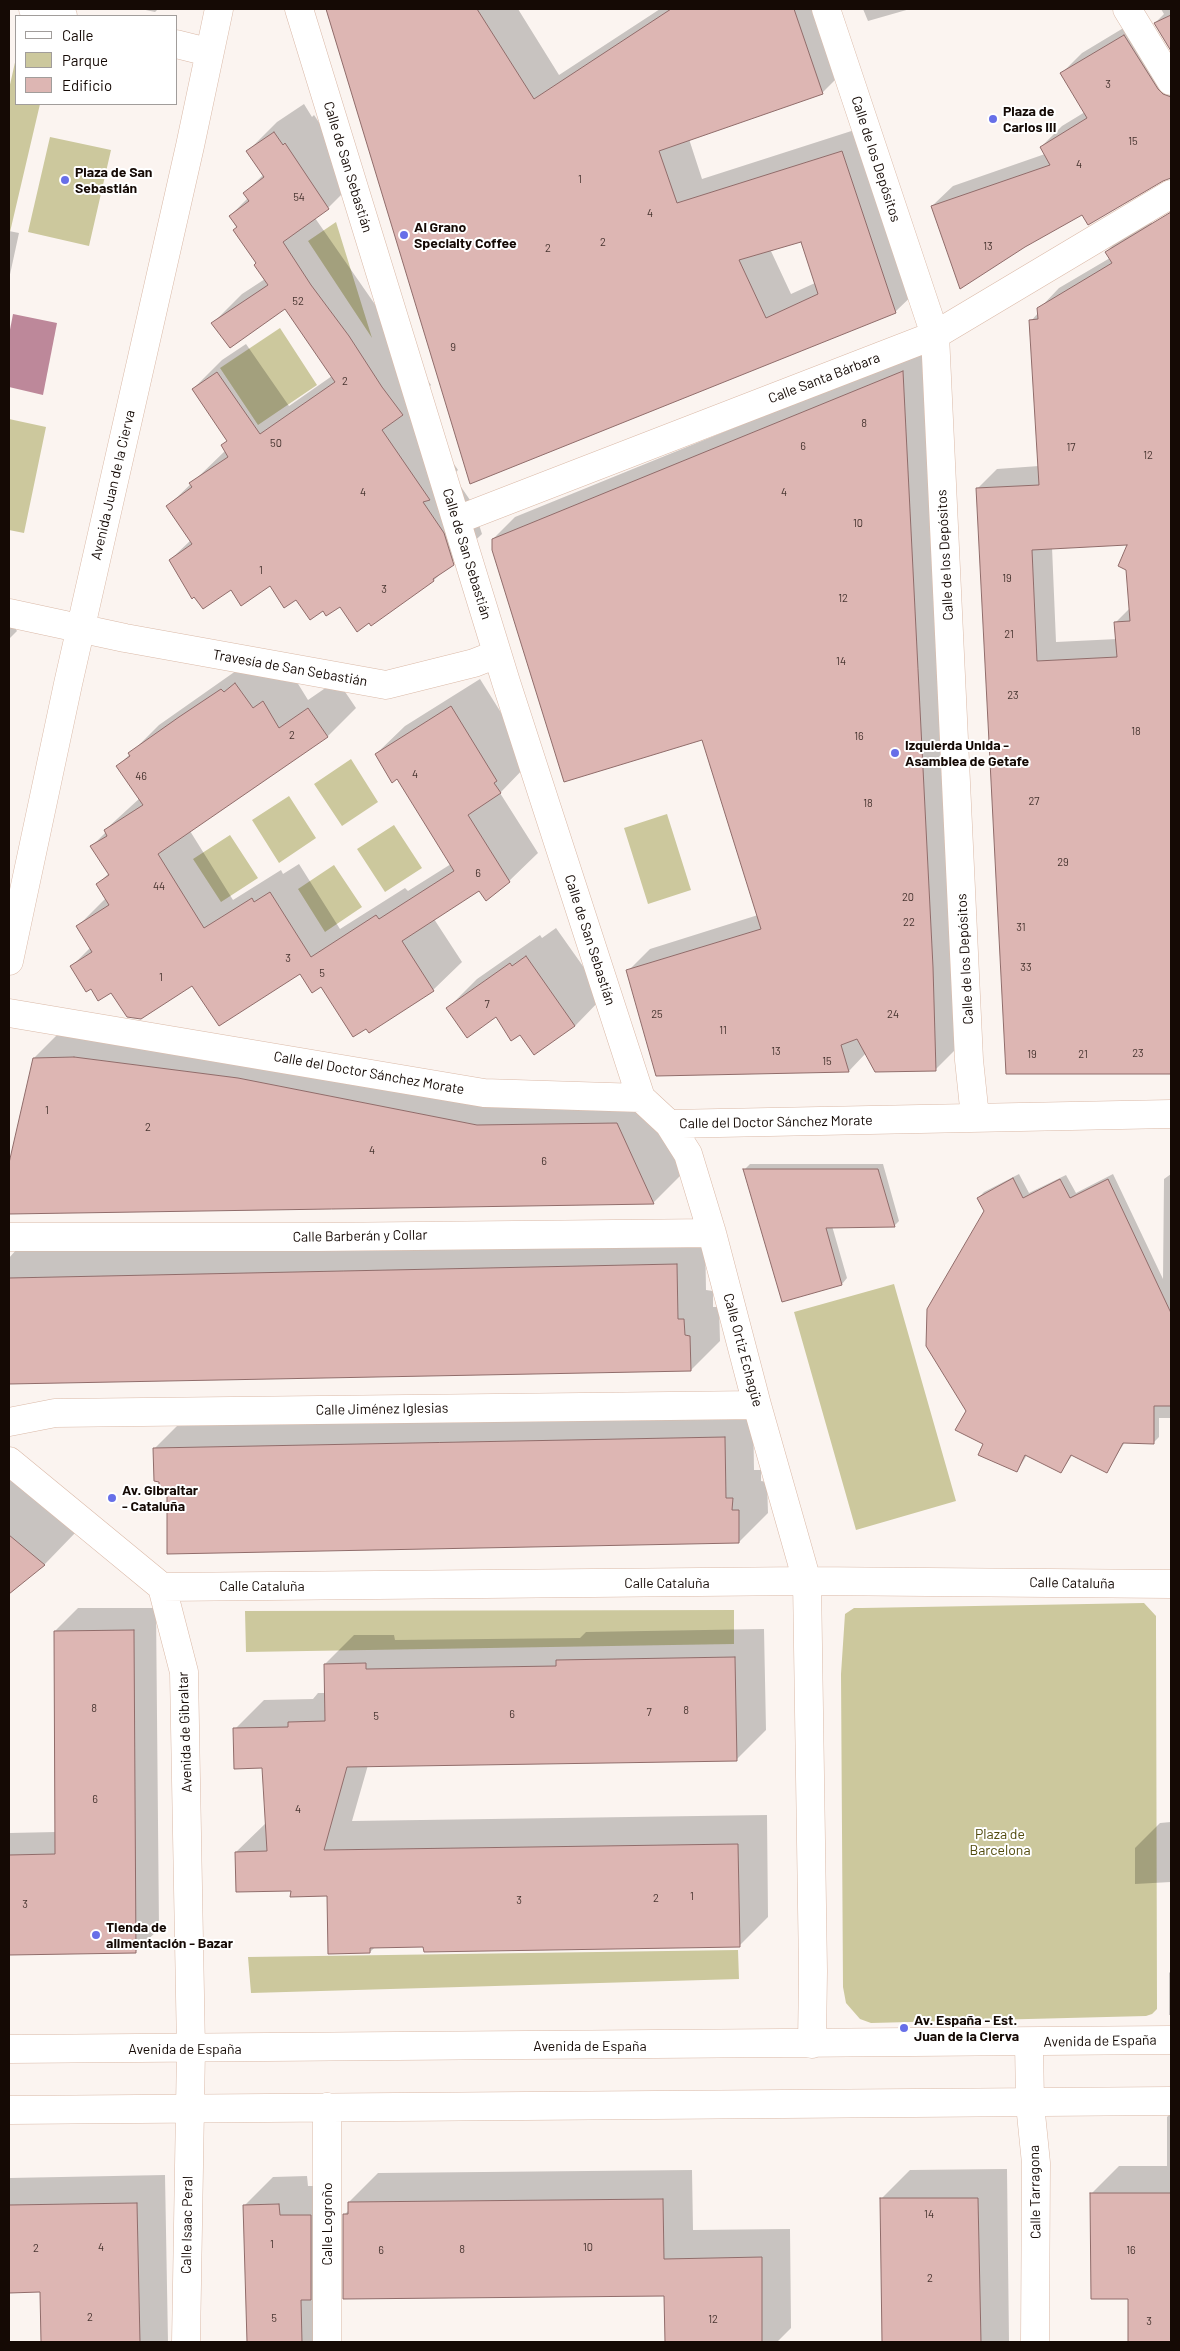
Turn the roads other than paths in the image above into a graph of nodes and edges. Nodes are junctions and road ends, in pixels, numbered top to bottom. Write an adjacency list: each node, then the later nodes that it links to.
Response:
1 (33, 9): 6 (street)
2 (219, 9): 8 (street, Avenida Juan de la Cierva)
3 (299, 9): 12 (street, Calle de San Sebastián)
4 (826, 9): 11 (street, Calle de los Depósitos)
5 (1127, 9): 9 (street)
6 (59, 15)
7 (178, 44): 8 (street)
8 (208, 52): 14 (street, Avenida Juan de la Cierva)
9 (1171, 80)
10 (1171, 194): 11 (street, Calle Santa Bárbara)
11 (935, 335): 12 (street, Calle Santa Bárbara); 20 (street, Calle de los Depósitos)
12 (457, 520): 15 (street, Calle de San Sebastián)
13 (9, 613): 14 (street, Travesía de San Sebastián)
14 (81, 628): 15 (street, Travesía de San Sebastián); 16 (street, Avenida Juan de la Cierva)
15 (497, 654): 18 (street, Calle de San Sebastián)
16 (9, 961)
17 (9, 1012): 18 (street, Calle del Doctor Sánchez Morate)
18 (642, 1098): 21 (street, Calle del Doctor Sánchez Morate)
19 (1171, 1114): 20 (street, Calle del Doctor Sánchez Morate)
20 (974, 1118): 21 (street, Calle del Doctor Sánchez Morate)
21 (669, 1124): 22 (street, Calle Ortiz Echagüe)
22 (712, 1232): 23 (street, Calle Barberán y Collar); 24 (street, Calle Ortiz Echagüe)
23 (9, 1237)
24 (757, 1405): 25 (street, Calle Jiménez Iglesias); 27 (street, Calle Ortiz Echagüe)
25 (9, 1422)
26 (9, 1461): 29 (street)
27 (807, 1581): 28 (street, Calle Cataluña); 29 (street, Calle Cataluña); 32 (street)
28 (1171, 1584)
29 (162, 1587): 34 (street, Avenida de Gibraltar)
30 (1171, 2040): 31 (street, Avenida de España)
31 (1029, 2042): 32 (street, Avenida de España); 36 (street, Calle Tarragona)
32 (812, 2044): 34 (street, Avenida de España)
33 (9, 2049): 34 (street, Avenida de España)
34 (191, 2049): 38 (street, Avenida de Gibraltar)
35 (1171, 2101): 36 (street)
36 (1030, 2104): 37 (street); 42 (street, Calle Tarragona)
37 (327, 2107): 38 (street); 41 (street, Calle Logroño)
38 (188, 2108): 39 (street); 40 (street, Calle Isaac Peral)
39 (9, 2110)
40 (186, 2342)
41 (327, 2342)
42 (1035, 2342)

